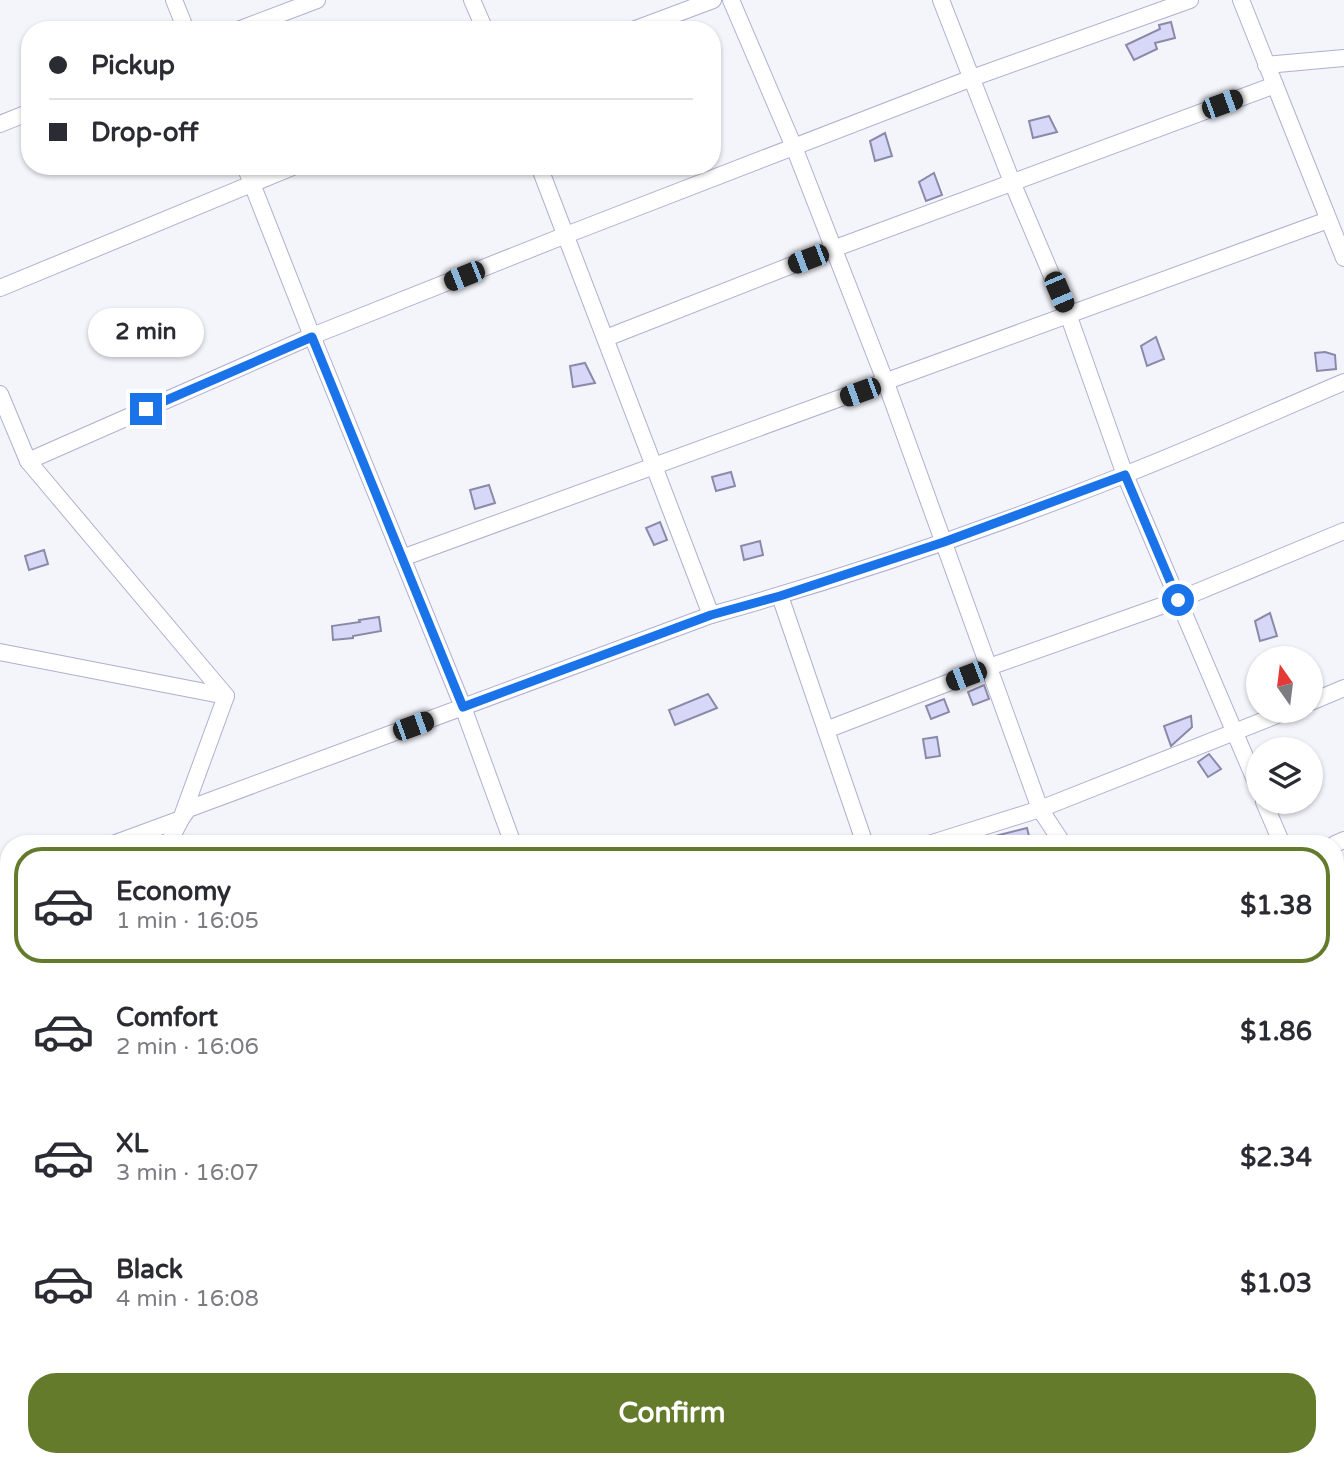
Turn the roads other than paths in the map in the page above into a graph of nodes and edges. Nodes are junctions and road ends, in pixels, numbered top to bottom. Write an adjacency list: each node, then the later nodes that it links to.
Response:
1 (174, 0): 9 (street)
2 (317, 0): 10 (street)
3 (472, 0): 11 (street)
4 (713, 0): 12 (street)
5 (731, 0): 19 (street)
6 (941, 0): 15 (street)
7 (1190, 0): 15 (street)
8 (1241, 0): 14 (street)
9 (182, 21)
10 (262, 21)
11 (481, 21)
12 (657, 21)
13 (1344, 58): 14 (street)
14 (1266, 65): 16 (street)
15 (972, 78): 19 (street); 23 (street)
16 (1275, 85): 23 (street); 25 (street)
17 (21, 116): 18 (street)
18 (0, 124)
19 (794, 147): 26 (street); 27 (street)
20 (249, 175): 24 (street)
21 (274, 175): 24 (street)
22 (543, 175): 26 (street)
23 (1012, 182): 27 (street); 30 (street)
24 (253, 184): 29 (street); 31 (street)
25 (1336, 229): 28 (street); 30 (street)
26 (566, 235): 31 (street); 32 (street)
27 (833, 249): 32 (street); 34 (street)
28 (1344, 258)
29 (0, 288)
30 (1068, 314): 34 (street); 38 (street)
31 (312, 337): 36 (street); 41 (street)
32 (606, 338): 37 (street)
33 (1344, 382): 38 (street)
34 (886, 383): 37 (street); 40 (street)
35 (0, 394): 36 (street)
36 (29, 461): 48 (street)
37 (653, 467): 41 (street); 44 (street)
38 (1125, 475): 40 (street); 43 (street)
39 (1344, 531): 43 (street)
40 (944, 542): 42 (street); 46 (street)
41 (402, 558): 50 (street)
42 (780, 596): 44 (street); 52 (street)
43 (1178, 600): 46 (street); 53 (street)
44 (711, 615): 50 (street)
45 (0, 652): 48 (street)
46 (989, 667): 52 (street); 55 (street)
47 (1344, 688): 49 (street)
48 (226, 696): 57 (street)
49 (1323, 697)
50 (463, 707): 57 (street); 60 (street)
51 (1259, 723): 53 (street)
52 (826, 730): 61 (street)
53 (1236, 733): 54 (street); 55 (street)
54 (1246, 758)
55 (1040, 809): 62 (street); 63 (street)
56 (1269, 814): 64 (street)
57 (181, 819): 58 (street); 59 (street)
58 (137, 835)
59 (173, 835)
60 (507, 835)
61 (862, 835)
62 (958, 835)
63 (1056, 835)
64 (1278, 835)

